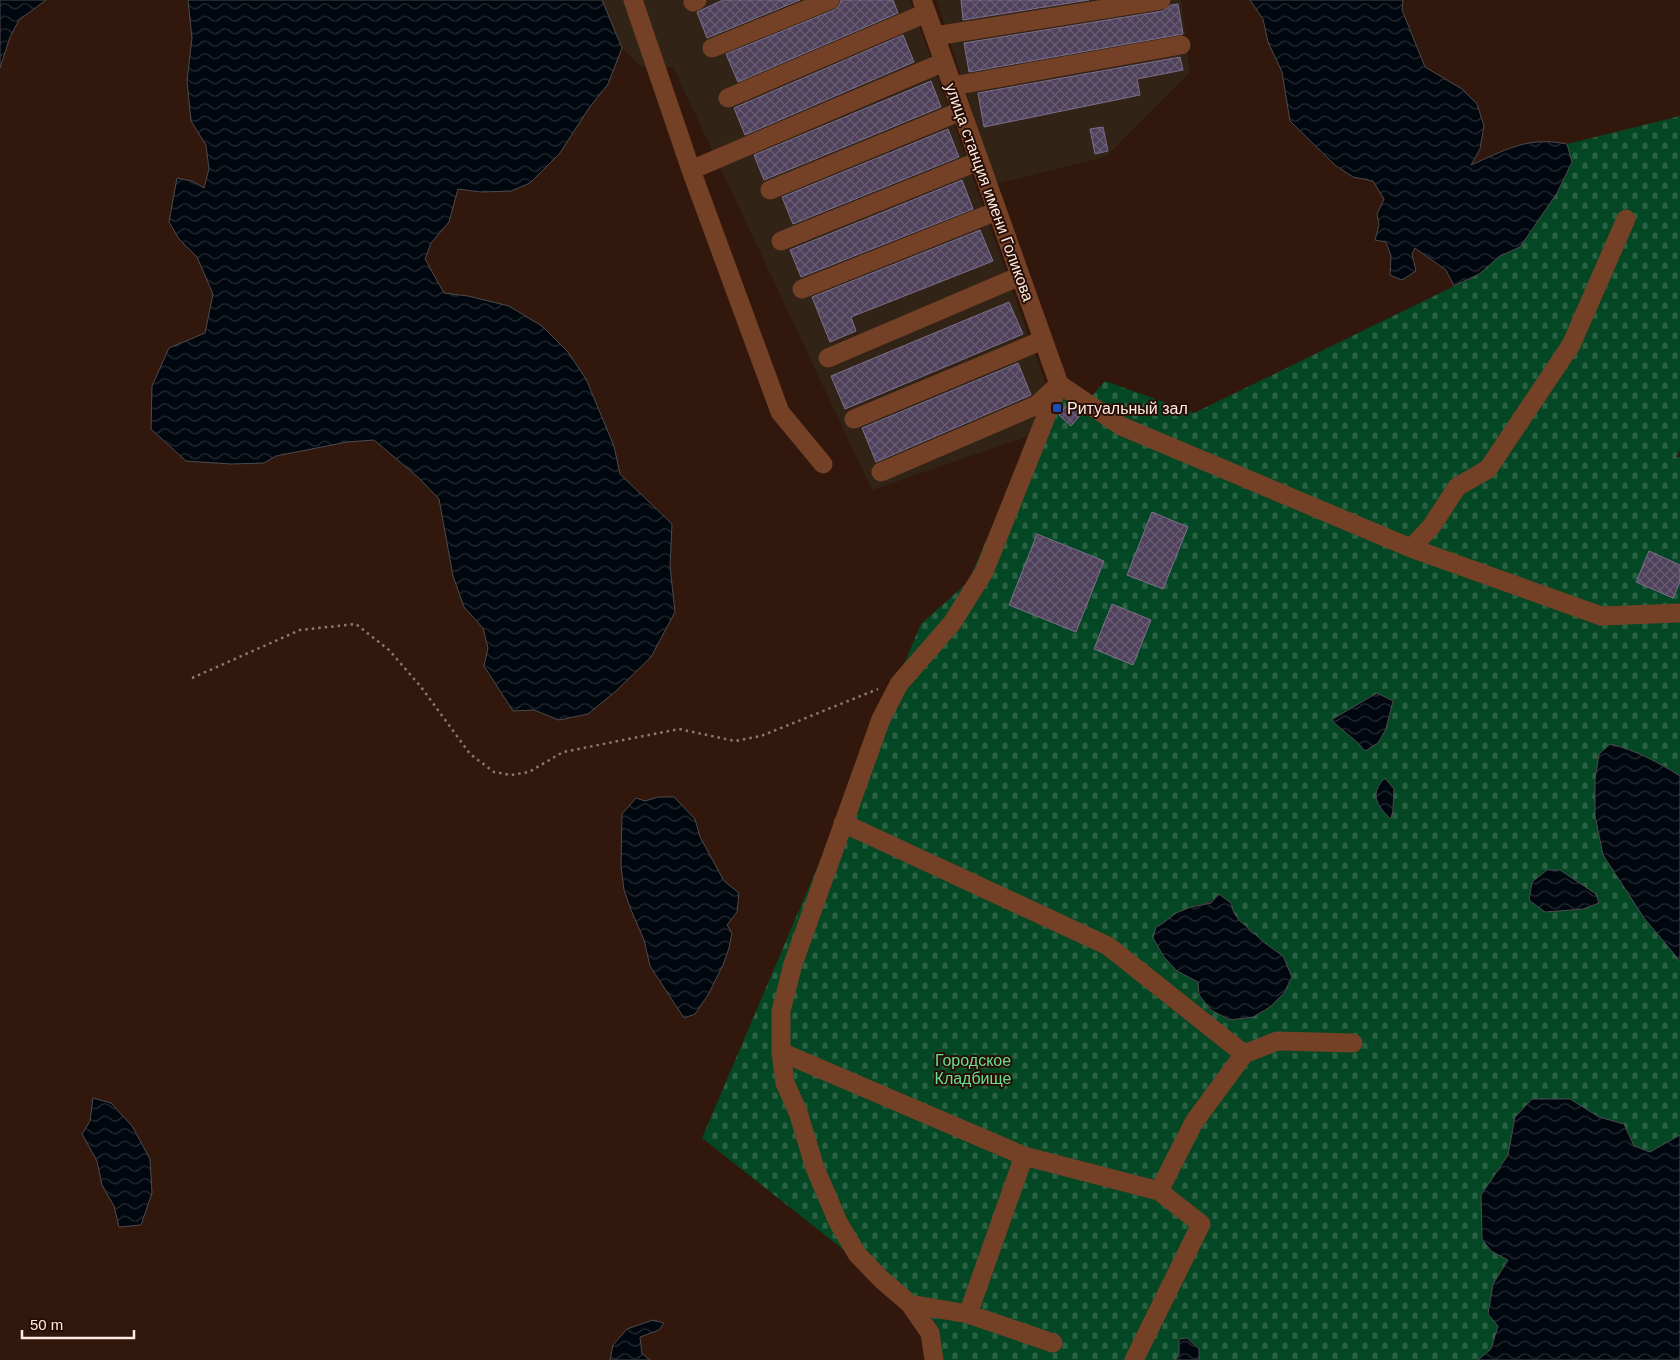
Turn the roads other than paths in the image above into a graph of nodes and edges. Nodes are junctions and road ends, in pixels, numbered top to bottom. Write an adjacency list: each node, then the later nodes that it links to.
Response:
1 (633, 0): 13 (street)
2 (830, 0): 7 (street)
3 (1162, 0): 5 (street)
4 (924, 6): 5 (street, улица станция имени Голикова); 10 (street)
5 (934, 36): 8 (street, улица станция имени Голикова)
6 (1181, 45): 9 (street)
7 (712, 48)
8 (944, 62): 9 (street, улица станция имени Голикова); 13 (street)
9 (953, 86): 11 (street, улица станция имени Голикова)
10 (728, 98)
11 (962, 111): 12 (street, улица станция имени Голикова); 14 (street)
12 (979, 161): 15 (street, улица станция имени Голикова); 17 (street)
13 (691, 170): 24 (street)
14 (770, 190)
15 (997, 211): 18 (street, улица станция имени Голикова); 19 (street)
16 (1626, 219): 26 (street)
17 (781, 241)
18 (1020, 276): 20 (street, улица станция имени Голикова); 21 (street)
19 (802, 289)
20 (1043, 340): 22 (street, улица станция имени Голикова); 23 (street)
21 (828, 358)
22 (1059, 384): 25 (street); 26 (street); 28 (street)
23 (854, 419)
24 (823, 464)
25 (881, 472)
26 (1411, 548): 27 (street)
27 (1680, 613)
28 (843, 823): 30 (street); 31 (street)
29 (1352, 1043): 31 (street)
30 (781, 1052): 32 (street); 34 (street)
31 (1244, 1054): 33 (street)
32 (1024, 1156): 33 (street); 35 (street)
33 (1159, 1190): 38 (street)
34 (910, 1304): 35 (street); 37 (street)
35 (968, 1314): 36 (street)
36 (1053, 1343)
37 (934, 1360)
38 (1134, 1360)

